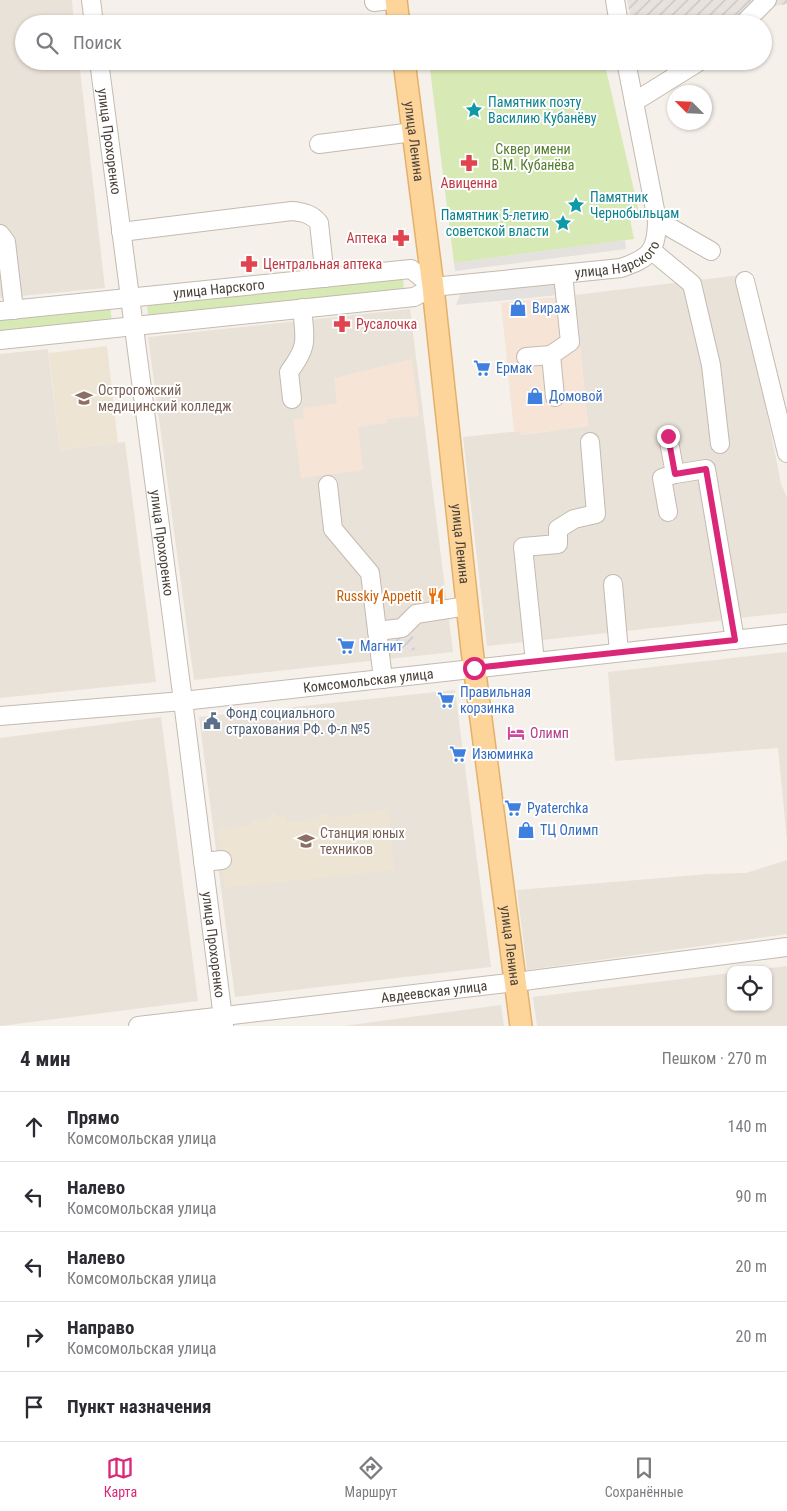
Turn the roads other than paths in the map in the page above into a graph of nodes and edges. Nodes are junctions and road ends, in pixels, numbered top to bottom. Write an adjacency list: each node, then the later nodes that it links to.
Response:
1 (91, 0): 5 (street)
2 (396, 0): 6 (main road)
3 (615, 0): 7 (street)
4 (766, 0): 8 (street)
5 (93, 15)
6 (398, 15)
7 (618, 15)
8 (752, 15)
9 (100, 70): 17 (street, улица Прохоренко)
10 (405, 70): 14 (main road, улица Ленина)
11 (628, 70): 13 (street, улица Нарского)
12 (686, 70): 13 (street)
13 (634, 102): 16 (street, улица Нарского)
14 (413, 132): 15 (street); 24 (main road, улица Ленина)
15 (319, 144)
16 (657, 220): 19 (street, улица Нарского); 20 (street)
17 (121, 232): 22 (street); 25 (street, улица Прохоренко)
18 (0, 234): 27 (street)
19 (651, 250): 21 (street, улица Нарского); 36 (street)
20 (710, 251)
21 (563, 274): 24 (street, улица Нарского); 30 (street)
22 (325, 278): 24 (street, улица Нарского); 25 (street, улица Нарского)
23 (745, 281): 37 (street)
24 (433, 287): 26 (street, улица Нарского); 42 (main road, улица Ленина)
25 (130, 297): 27 (street, улица Нарского); 28 (street, улица Прохоренко)
26 (302, 308): 28 (street, улица Нарского); 33 (street)
27 (7, 310)
28 (134, 325): 29 (street, улица Нарского); 50 (street, улица Прохоренко)
29 (0, 340)
30 (551, 355): 31 (street); 32 (street)
31 (526, 357)
32 (555, 397)
33 (292, 399)
34 (668, 436): 38 (street)
35 (590, 442): 47 (street)
36 (720, 444)
37 (787, 453)
38 (675, 474): 40 (street); 45 (street)
39 (328, 485): 43 (street)
40 (668, 512)
41 (613, 584): 46 (street)
42 (467, 606): 43 (street); 48 (main road, улица Ленина)
43 (377, 631): 49 (street)
44 (787, 634): 45 (street, Комсомольская улица)
45 (735, 640): 46 (street, Комсомольская улица)
46 (620, 652): 47 (street, Комсомольская улица)
47 (535, 662): 48 (street, Комсомольская улица)
48 (474, 668): 49 (street, Комсомольская улица); 55 (main road, улица Ленина)
49 (383, 678): 50 (street, Комсомольская улица)
50 (183, 700): 51 (street, Комсомольская улица); 53 (street, улица Прохоренко)
51 (0, 716)
52 (222, 860): 53 (street)
53 (203, 862): 56 (street, улица Прохоренко)
54 (787, 946): 55 (street, Авдеевская улица)
55 (516, 982): 56 (street, Авдеевская улица); 58 (main road, улица Ленина)
56 (223, 1021): 57 (street, Авдеевская улица)
57 (138, 1026)
58 (521, 1026)

